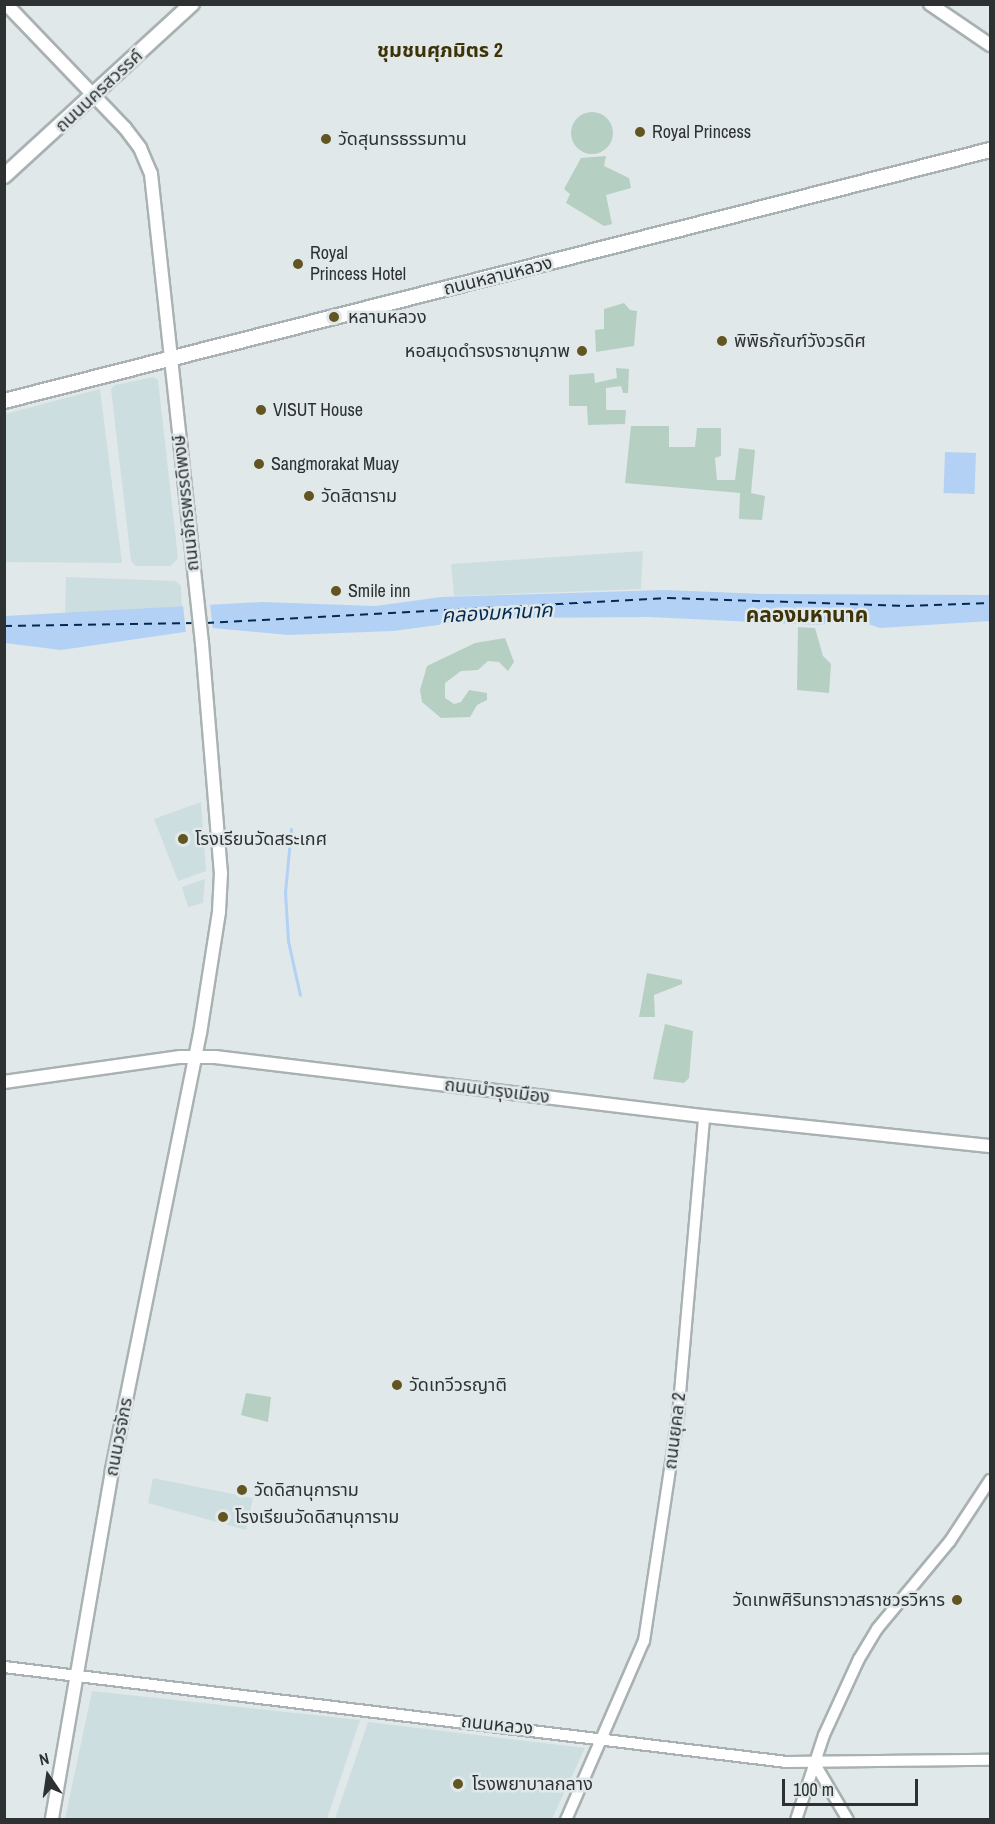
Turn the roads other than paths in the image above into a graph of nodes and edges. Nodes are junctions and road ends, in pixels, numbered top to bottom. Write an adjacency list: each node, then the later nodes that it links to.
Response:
1 (6, 4): 5 (main road, ถนนจักรพรรดิพงษ์)
2 (192, 4): 5 (main road, ถนนนครสวรรค์)
3 (930, 4): 4 (main road)
4 (990, 45)
5 (93, 97): 7 (main road, ถนนนครสวรรค์); 8 (main road, ถนนจักรพรรดิพงษ์)
6 (990, 150): 8 (main road, ถนนหลานหลวง)
7 (4, 176)
8 (170, 359): 9 (main road, ถนนหลานหลวง); 10 (main road, ถนนจักรพรรดิพงษ์)
9 (4, 401)
10 (195, 1056): 11 (main road, ถนนบำรุงเมือง); 12 (main road, ถนนบำรุงเมือง); 16 (main road, ถนนวรจักร)
11 (4, 1082)
12 (704, 1116): 13 (main road, ถนนบำรุงเมือง); 17 (street, ถนนยุคล 2)
13 (990, 1146)
14 (990, 1480): 19 (street)
15 (4, 1667): 16 (street, ถนนหลวง)
16 (79, 1674): 17 (street, ถนนหลวง); 20 (main road, ถนนวรจักร)
17 (602, 1737): 19 (street, ถนนหลวง); 21 (street, ถนนยุคล 2)
18 (990, 1760): 19 (street, ถนนหลวง)
19 (815, 1764): 22 (street); 23 (street)
20 (52, 1820)
21 (567, 1820)
22 (796, 1820)
23 (848, 1820)

